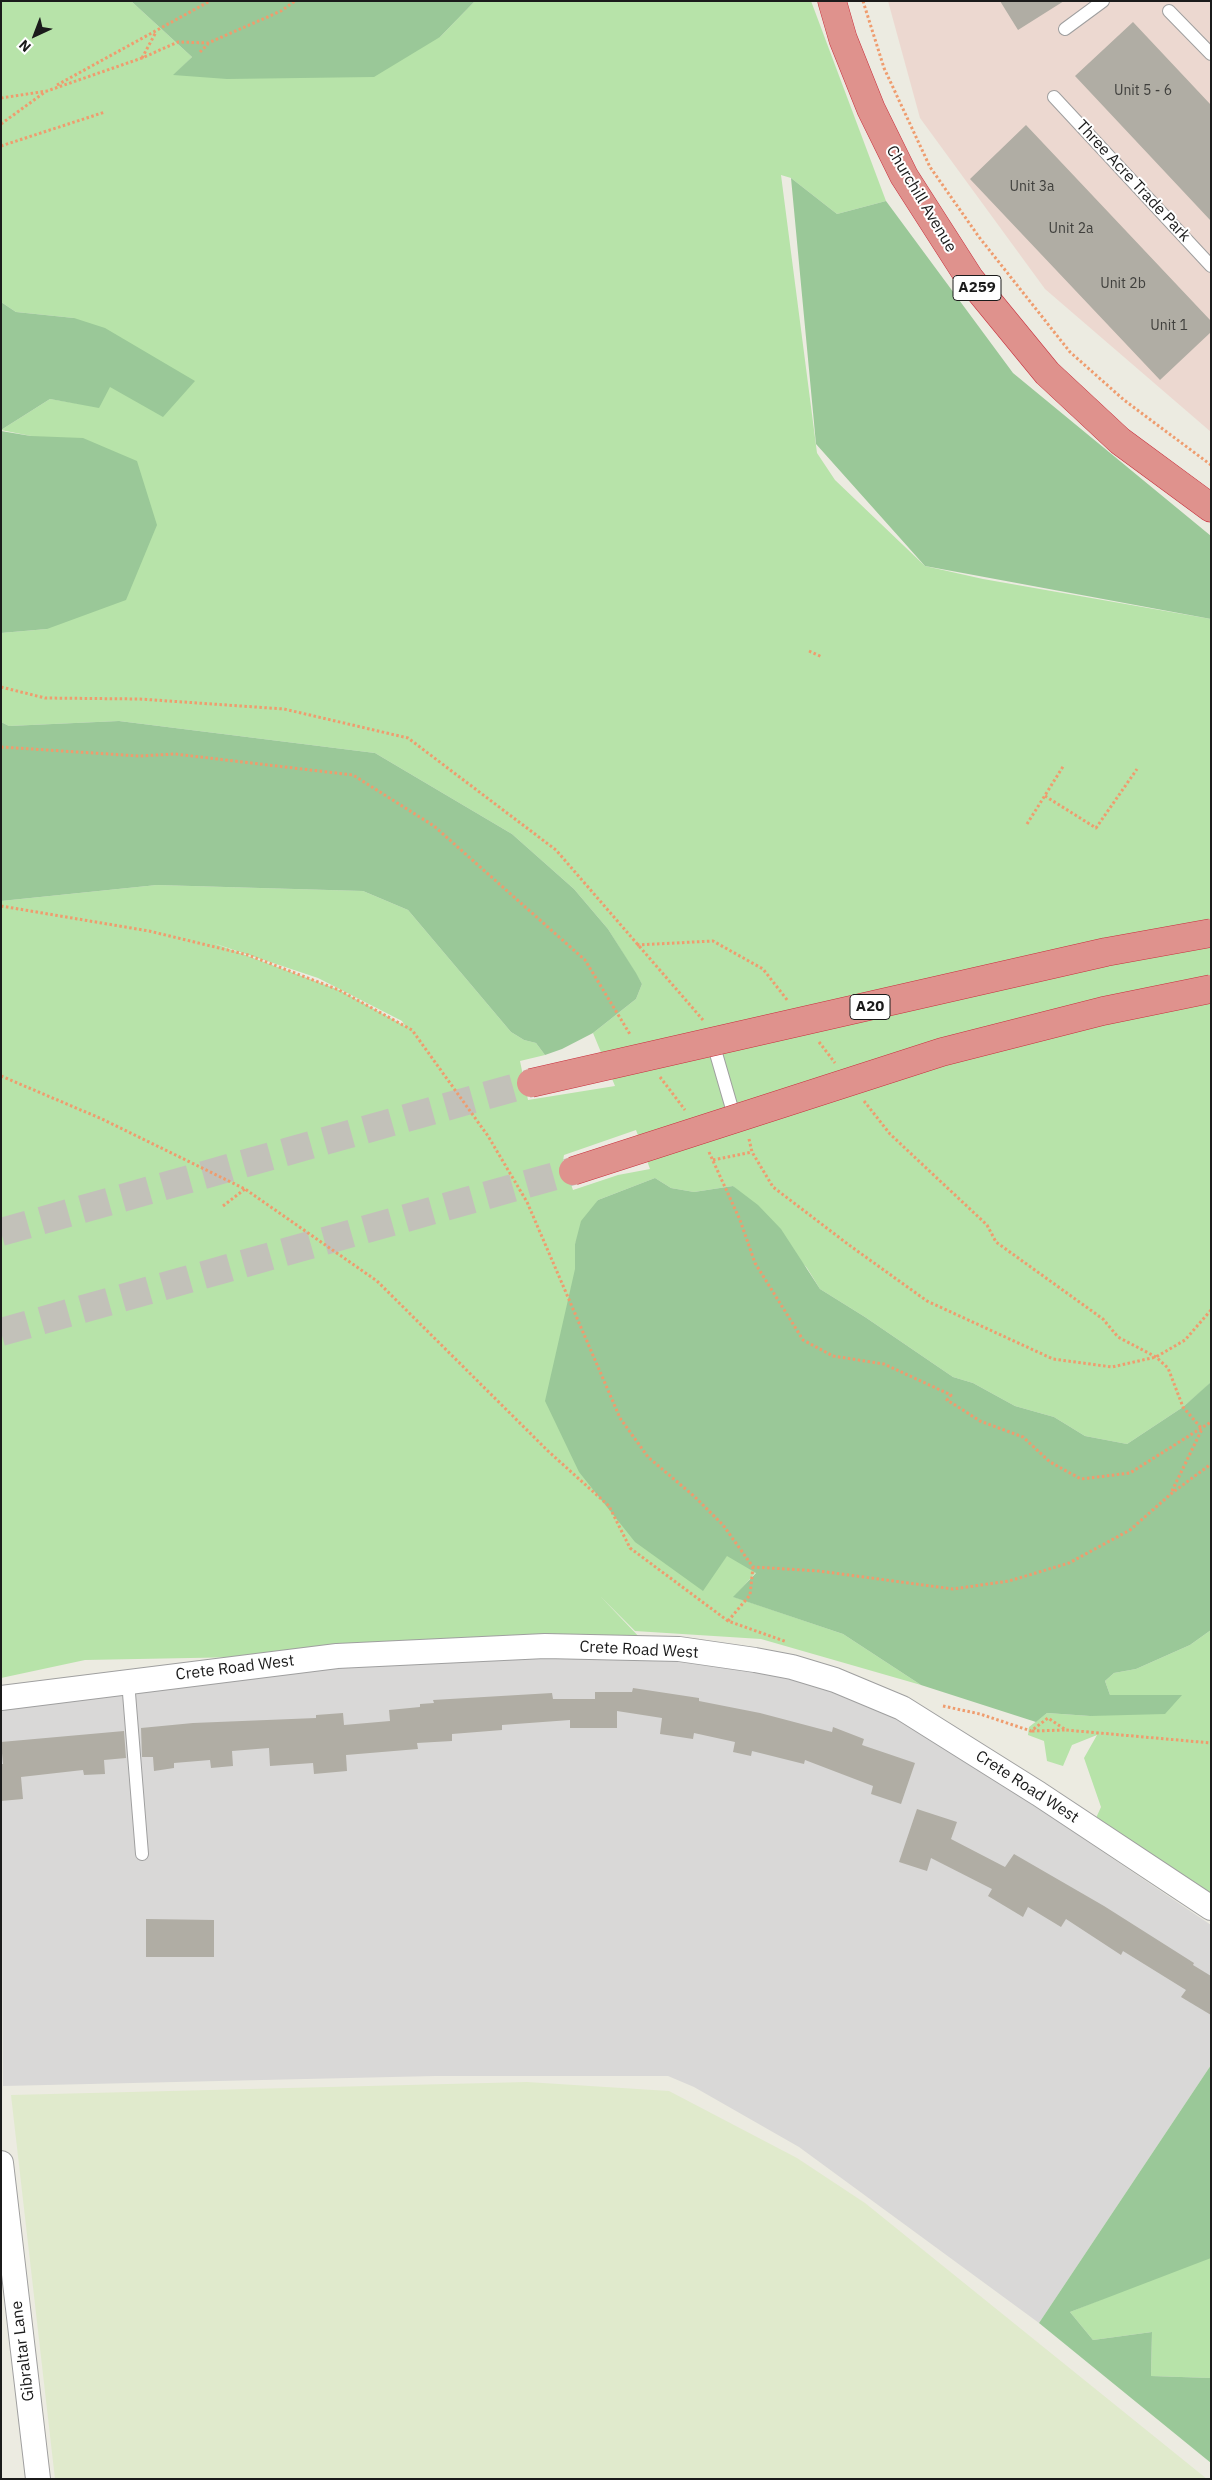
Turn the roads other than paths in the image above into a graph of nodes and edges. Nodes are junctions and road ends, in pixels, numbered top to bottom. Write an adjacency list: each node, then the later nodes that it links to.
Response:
1 (832, 1): 8 (highway, Churchill Avenue / A259)
2 (1103, 1): 4 (lane)
3 (1169, 11): 5 (lane)
4 (1065, 29)
5 (1211, 54)
6 (1054, 97): 7 (lane, Three Acre Trade Park)
7 (1211, 266)
8 (1211, 508)
9 (1211, 934): 11 (highway, A20, bridge)
10 (1211, 989): 13 (highway, bridge)
11 (710, 1033): 12 (highway, A20, bridge); 13 (lane)
12 (531, 1083)
13 (741, 1126): 14 (highway, bridge)
14 (573, 1171)
15 (128, 1681): 16 (street, Crete Road West); 17 (lane); 18 (street, Crete Road West)
16 (1, 1698)
17 (142, 1854)
18 (1211, 1908)
19 (1, 2163): 20 (street, Gibraltar Lane)
20 (38, 2479)

